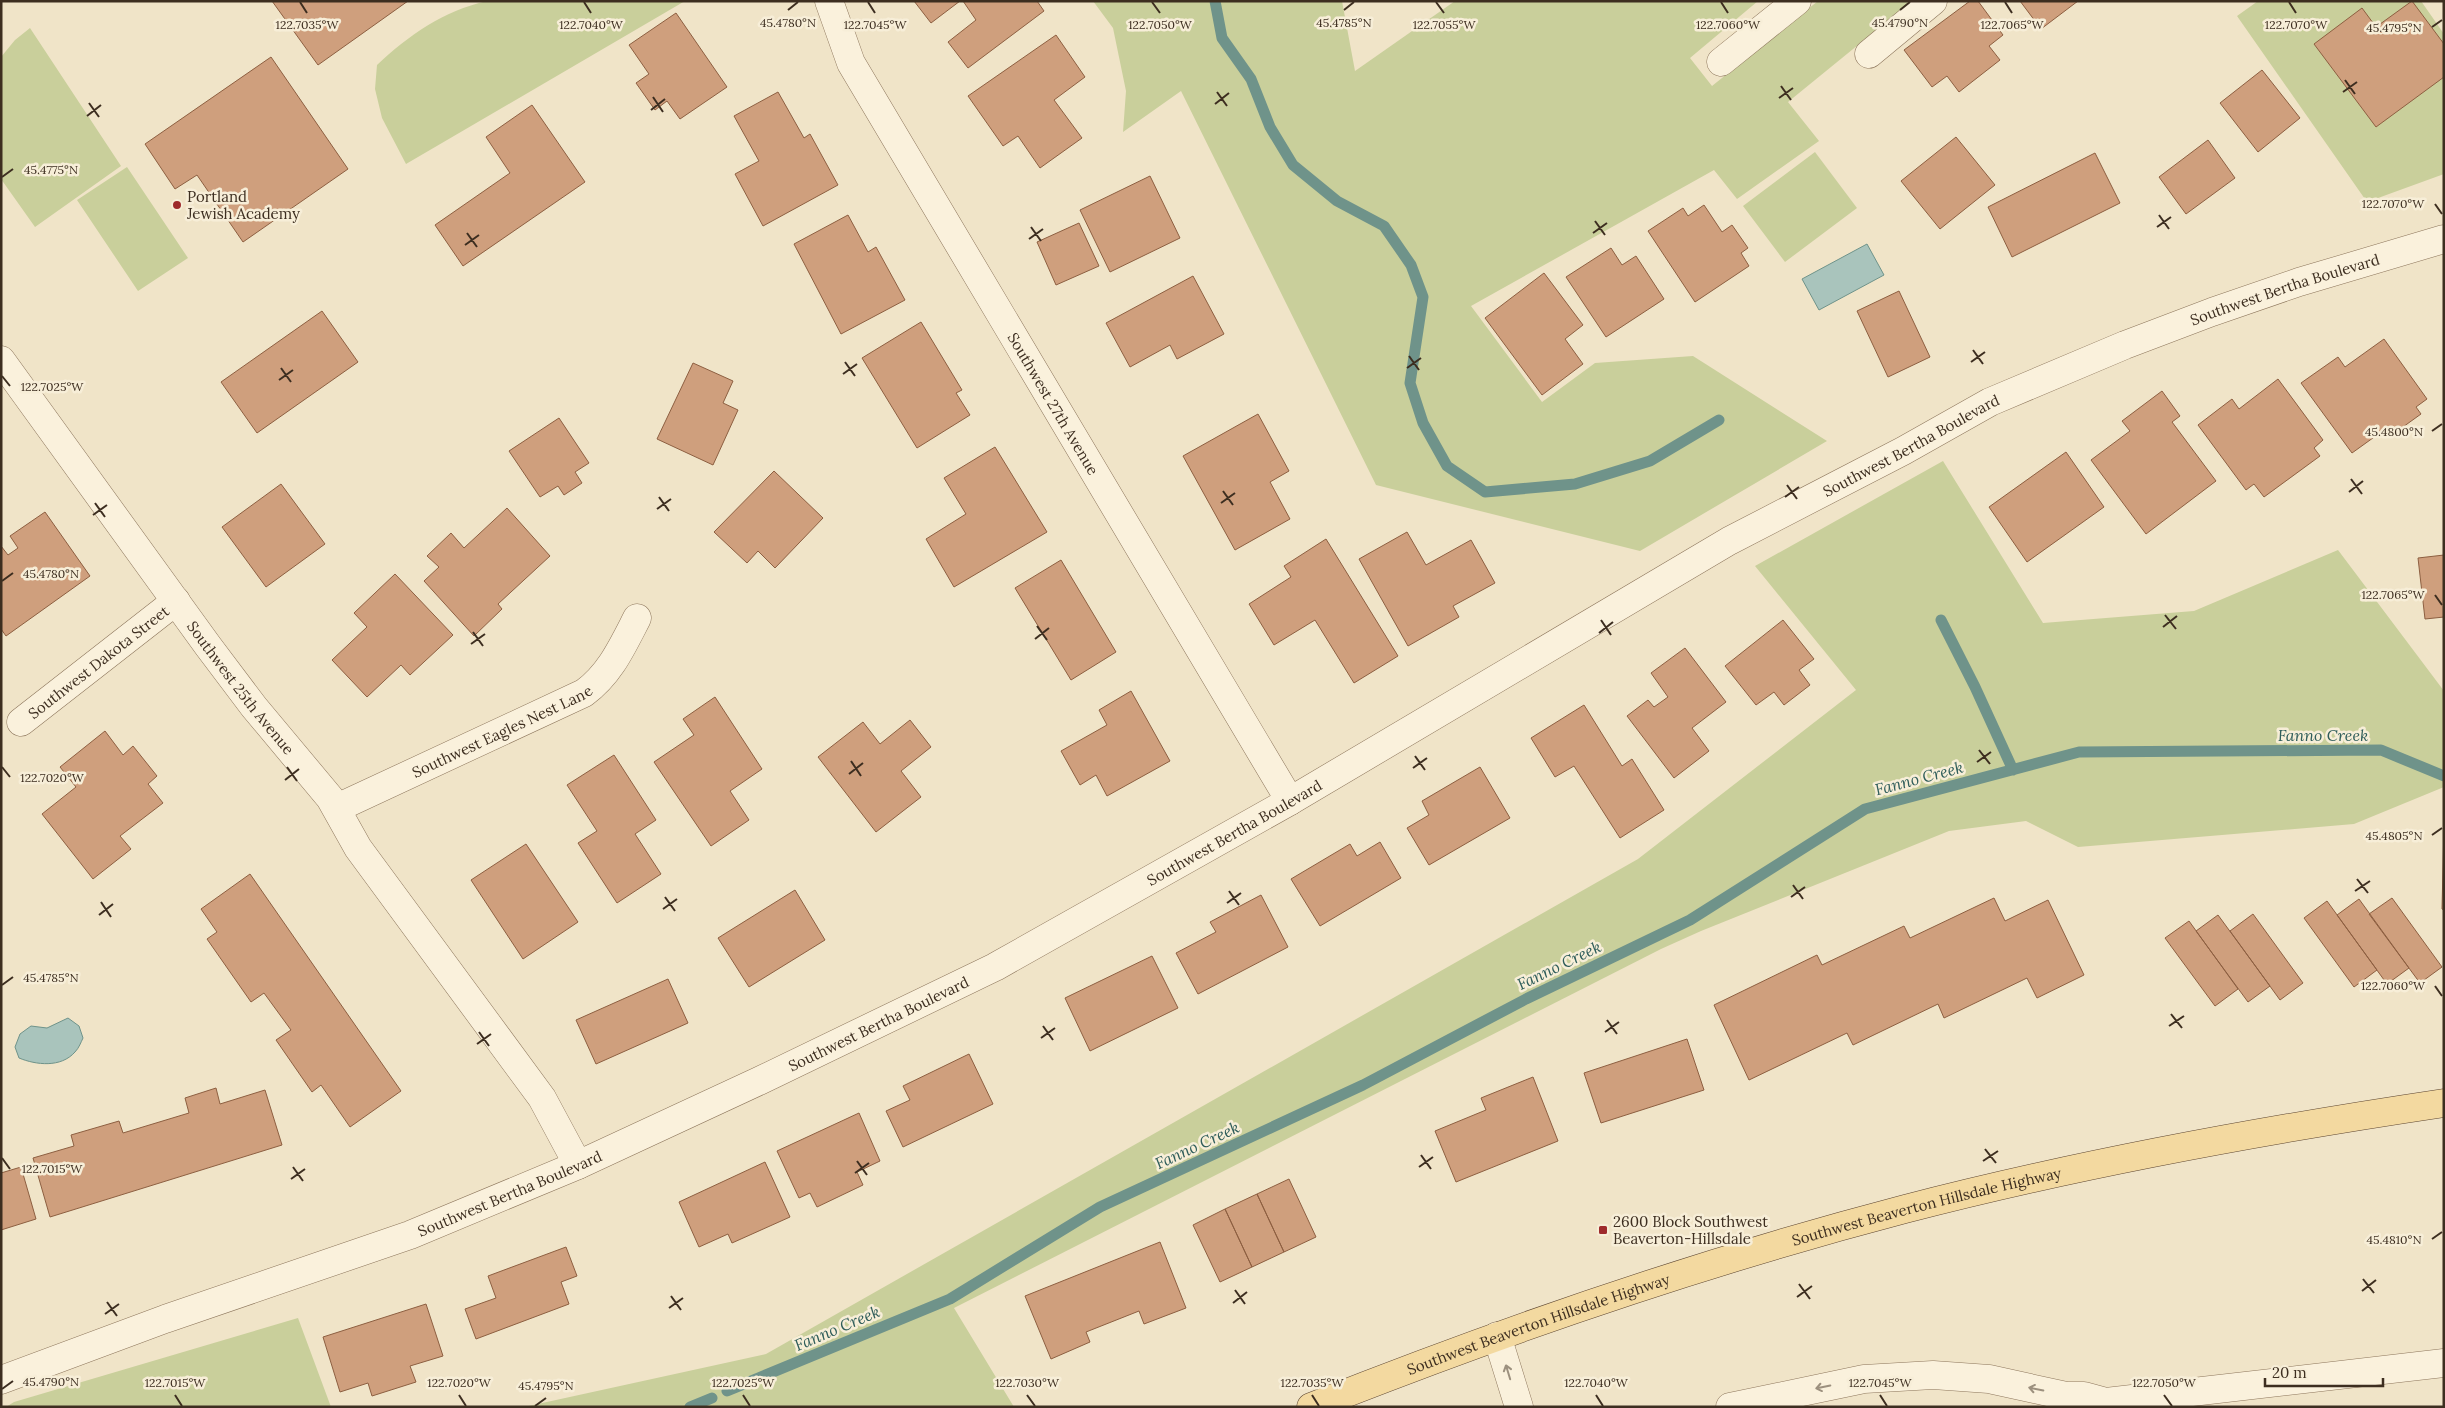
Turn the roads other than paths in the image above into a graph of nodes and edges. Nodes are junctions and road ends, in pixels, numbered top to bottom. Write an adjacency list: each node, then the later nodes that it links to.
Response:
1 (829, 1): 11 (street, Southwest 27th Avenue)
2 (1797, 1): 5 (street)
3 (1934, 1): 4 (street)
4 (1869, 54)
5 (1721, 62)
6 (2444, 239): 11 (street, Southwest Bertha Boulevard)
7 (1, 360): 8 (street, Southwest 25th Avenue)
8 (176, 601): 10 (street, Southwest Dakota Street); 12 (street, Southwest 25th Avenue)
9 (637, 618): 12 (street, Southwest Eagles Nest Lane)
10 (21, 722)
11 (1290, 801): 14 (street, Southwest Bertha Boulevard)
12 (337, 808): 14 (street, Southwest 25th Avenue)
13 (2444, 1103): 15 (main road, Southwest Beaverton Hillsdale Highway)
14 (578, 1165): 17 (street, Southwest Bertha Boulevard)
15 (1497, 1336): 18 (main road, Southwest Beaverton Hillsdale Highway); 19 (street, one-way to 15)
16 (2444, 1363): 20 (street, one-way to 20)
17 (1, 1380)
18 (1311, 1407)
19 (1519, 1407)
20 (1730, 1407)

